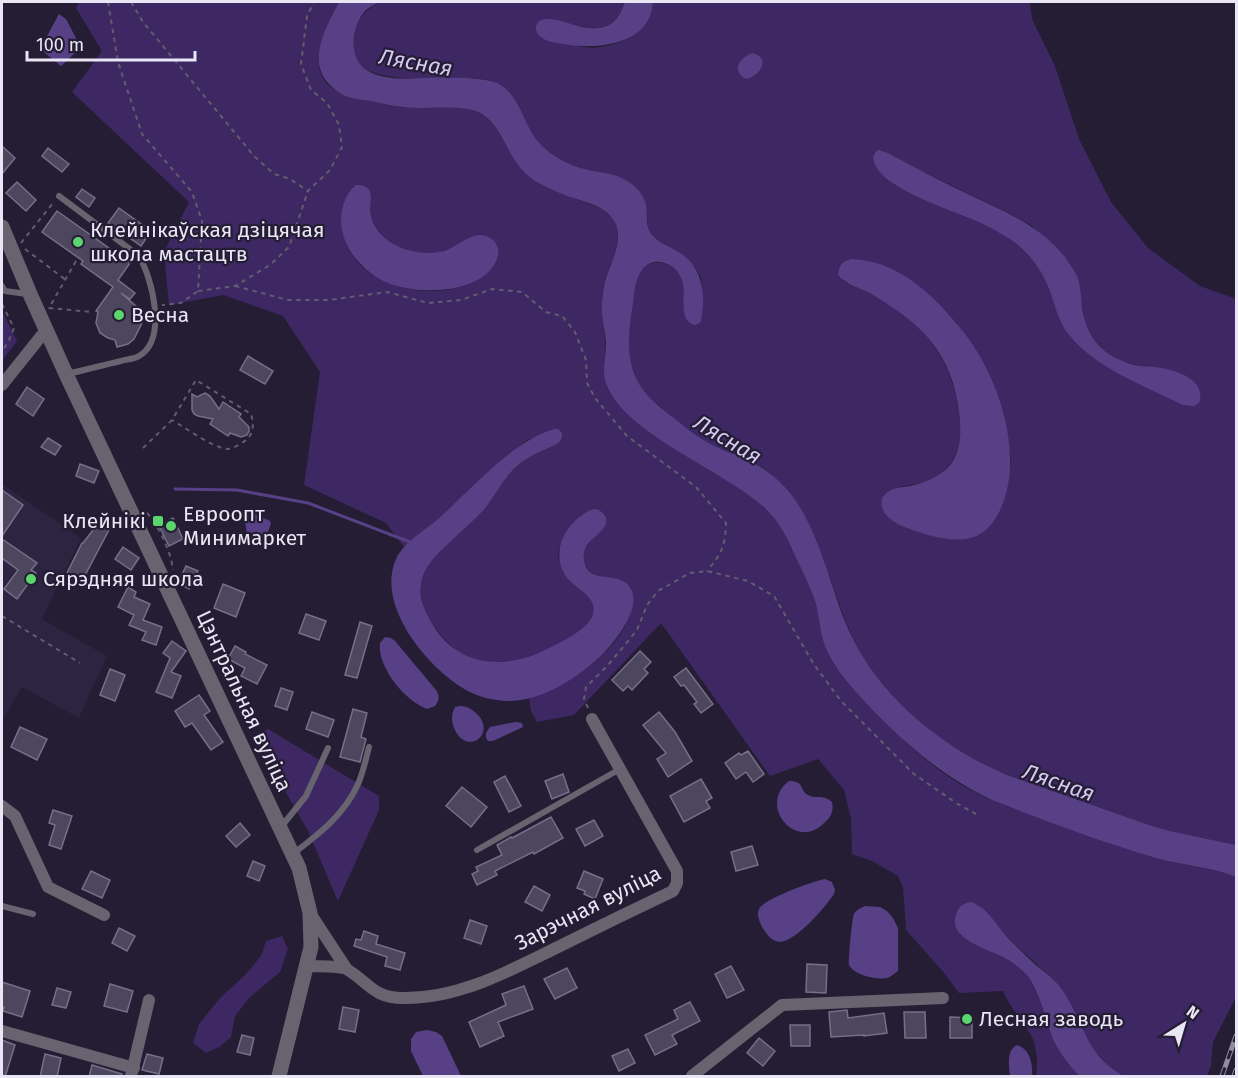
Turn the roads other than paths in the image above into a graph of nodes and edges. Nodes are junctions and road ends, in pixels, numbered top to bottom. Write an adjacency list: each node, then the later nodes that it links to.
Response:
1 (59, 196): 6 (lane)
2 (2, 227): 4 (street, Цэнтральная вуліца)
3 (2, 286): 4 (lane)
4 (30, 294): 5 (street, Цэнтральная вуліца)
5 (46, 330): 6 (street, Цэнтральная вуліца); 7 (street)
6 (66, 374): 13 (street, Цэнтральная вуліца)
7 (2, 385)
8 (592, 719): 11 (street, Зарэчная вуліца)
9 (369, 747): 15 (lane)
10 (328, 748): 13 (lane)
11 (620, 769): 14 (lane); 21 (street, Зарэчная вуліца)
12 (2, 806): 19 (street)
13 (281, 827): 15 (street, Цэнтральная вуліца)
14 (477, 849)
15 (293, 854): 17 (street, Цэнтральная вуліца)
16 (2, 906): 18 (lane)
17 (310, 913): 20 (street, Цэнтральная вуліца); 21 (street, Зарэчная вуліца)
18 (33, 914)
19 (104, 915)
20 (307, 966): 21 (street); 26 (street, Цэнтральная вуліца)
21 (346, 968)
22 (943, 998): 27 (street)
23 (150, 1000): 25 (street)
24 (2, 1031): 25 (street)
25 (132, 1072)
26 (279, 1077)
27 (692, 1077)

